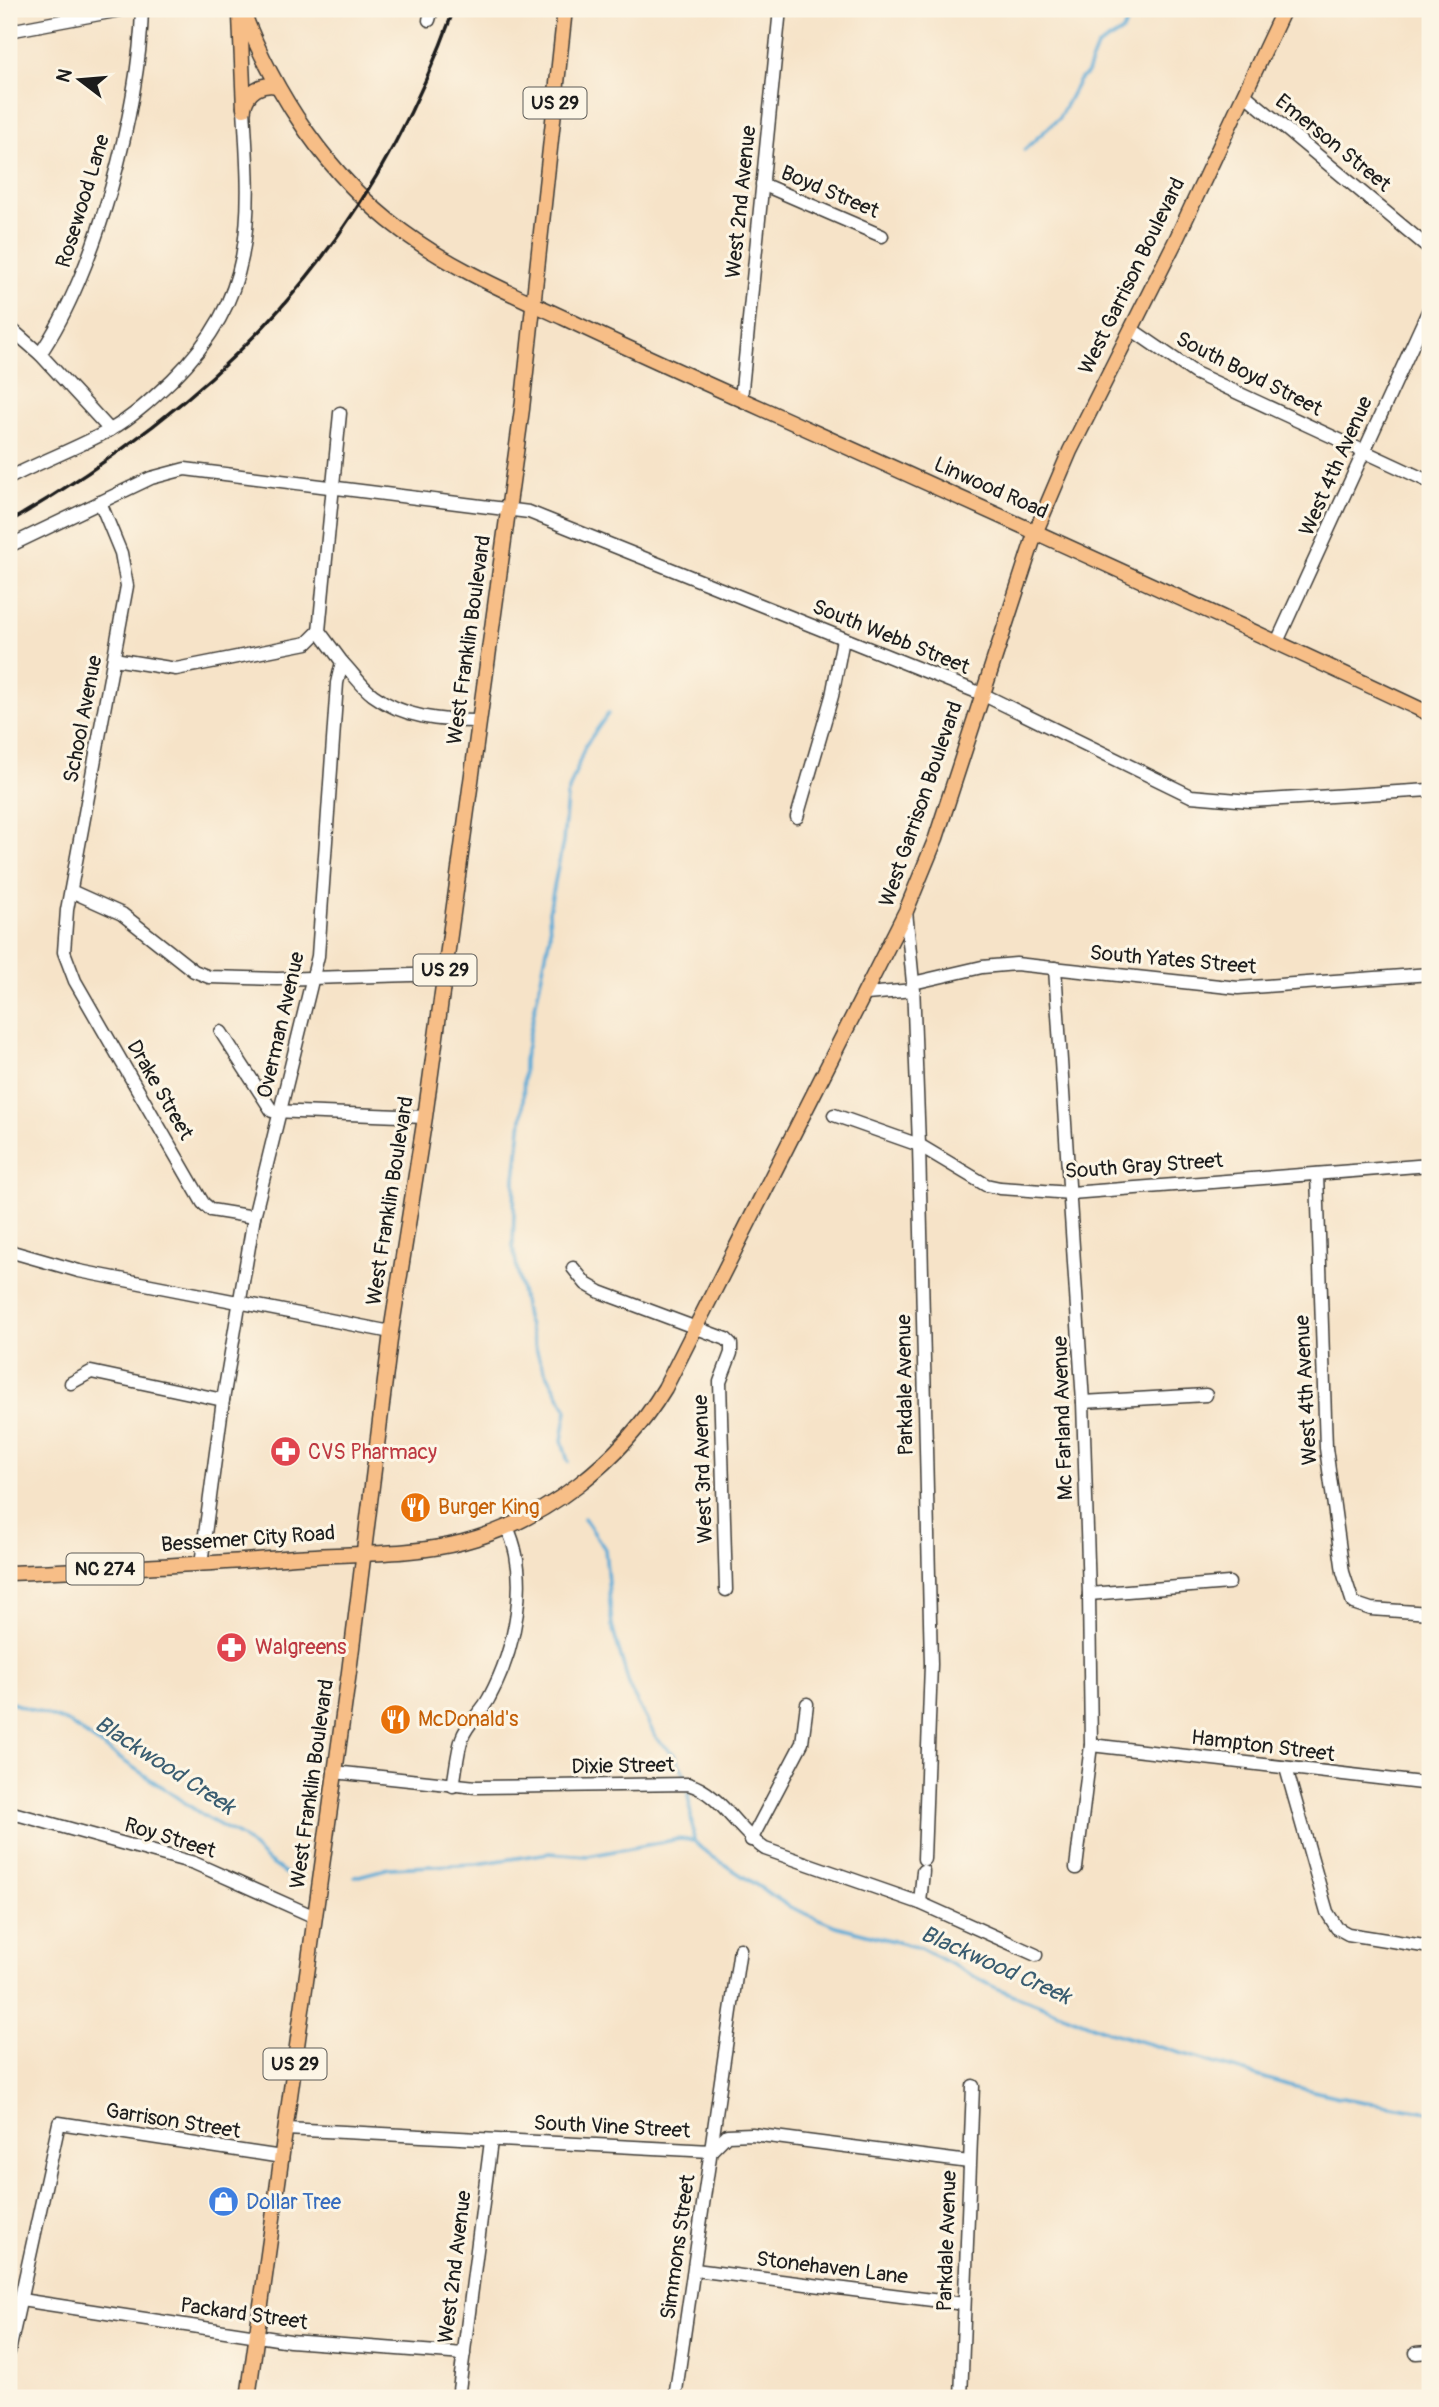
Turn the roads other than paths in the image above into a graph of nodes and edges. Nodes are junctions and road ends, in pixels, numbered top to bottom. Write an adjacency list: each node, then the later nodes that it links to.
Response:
1 (127, 9): 7 (street)
2 (142, 9): 20 (street, Rosewood Lane)
3 (241, 9): 8 (main road, Linwood Road); 10 (main road)
4 (565, 9): 16 (main road, West Franklin Boulevard / US 29)
5 (780, 9): 13 (street, West 2nd Avenue)
6 (1284, 9): 11 (main road, West Garrison Boulevard)
7 (9, 31)
8 (264, 61): 9 (main road, Linwood Road); 10 (main road)
9 (277, 86): 12 (main road); 16 (main road, Linwood Road)
10 (242, 88): 12 (main road)
11 (1244, 94): 15 (street, Emerson Street); 19 (main road, West Garrison Boulevard)
12 (244, 109): 23 (street)
13 (762, 184): 14 (street, Boyd Street); 21 (street, West 2nd Avenue)
14 (882, 236)
15 (1430, 249)
16 (533, 304): 21 (main road, Linwood Road); 29 (main road, West Franklin Boulevard / US 29)
17 (1430, 307): 24 (street, West 4th Avenue)
18 (9, 327): 20 (street)
19 (1131, 329): 24 (street, South Boyd Street); 30 (main road, West Garrison Boulevard)
20 (40, 354): 23 (street)
21 (741, 399): 30 (main road, Linwood Road)
22 (340, 413): 27 (street)
23 (110, 430): 25 (street)
24 (1363, 452): 26 (street, South Boyd Street); 34 (street, West 4th Avenue)
25 (9, 478)
26 (1430, 482)
27 (335, 487): 28 (street, South Webb Street); 29 (street, South Webb Street); 32 (street)
28 (100, 502): 31 (street, South Webb Street); 35 (street, School Avenue)
29 (508, 509): 33 (street, South Webb Street); 39 (main road, West Franklin Boulevard / US 29)
30 (1036, 531): 34 (main road, Linwood Road); 37 (main road, West Garrison Boulevard)
31 (9, 546)
32 (320, 631): 35 (street); 36 (street)
33 (842, 639): 37 (street, South Webb Street); 41 (street)
34 (1277, 642): 38 (main road, Linwood Road)
35 (114, 659): 42 (street, School Avenue)
36 (342, 662): 39 (street); 48 (street, Overman Avenue)
37 (982, 694): 40 (street, South Webb Street); 43 (main road, West Garrison Boulevard)
38 (1430, 715)
39 (479, 721): 46 (main road, West Franklin Boulevard / US 29)
40 (1430, 790)
41 (797, 817)
42 (71, 891): 44 (street, School Avenue); 48 (street)
43 (906, 911): 49 (street, Parkdale Avenue); 50 (main road, West Garrison Boulevard)
44 (64, 946): 59 (street, Drake Street)
45 (1055, 968): 47 (street, South Yates Street); 49 (street, South Yates Street); 58 (street, Mc Farland Avenue)
46 (445, 974): 48 (street); 54 (main road, West Franklin Boulevard / US 29)
47 (1430, 974)
48 (314, 978): 52 (street, Overman Avenue)
49 (914, 987): 50 (street, South Yates Street); 55 (street, Parkdale Avenue)
50 (866, 994): 63 (main road, West Garrison Boulevard)
51 (221, 1032): 52 (street)
52 (281, 1112): 54 (street); 59 (street, Overman Avenue)
53 (834, 1115): 55 (street, South Gray Street)
54 (425, 1117): 64 (main road, West Franklin Boulevard / US 29)
55 (919, 1145): 58 (street, South Gray Street); 86 (street, Parkdale Avenue)
56 (1430, 1165): 57 (street, South Gray Street)
57 (1317, 1174): 58 (street, South Gray Street); 76 (street, West 4th Avenue)
58 (1071, 1193): 68 (street, Mc Farland Avenue)
59 (254, 1217): 62 (street, Overman Avenue)
60 (9, 1251): 62 (street)
61 (573, 1268): 63 (street)
62 (238, 1303): 64 (street); 67 (street, Overman Avenue)
63 (696, 1329): 69 (main road, West Garrison Boulevard); 74 (street, West 3rd Avenue)
64 (391, 1332): 70 (main road, West Franklin Boulevard / US 29)
65 (71, 1383): 67 (street)
66 (1206, 1395): 68 (street)
67 (223, 1400): 71 (street, Overman Avenue)
68 (1083, 1402): 75 (street, Mc Farland Avenue)
69 (507, 1527): 70 (main road, West Garrison Boulevard); 82 (street)
70 (364, 1553): 71 (main road, Bessemer City Road / NC 274); 80 (main road, West Franklin Boulevard / US 29)
71 (201, 1564): 72 (main road, Bessemer City Road / NC 274)
72 (9, 1573)
73 (1229, 1583): 75 (street)
74 (726, 1590)
75 (1089, 1594): 78 (street, Mc Farland Avenue)
76 (1430, 1613)
77 (807, 1703): 84 (street)
78 (1091, 1745): 79 (street, Hampton Street); 85 (street, Mc Farland Avenue)
79 (1286, 1768): 81 (street, Hampton Street); 88 (street)
80 (334, 1772): 82 (street, Dixie Street); 87 (main road, West Franklin Boulevard / US 29)
81 (1430, 1784)
82 (453, 1786): 84 (street, Dixie Street)
83 (9, 1812): 87 (street, Roy Street)
84 (751, 1840): 86 (street, Dixie Street)
85 (1076, 1868)
86 (920, 1903): 90 (street, Dixie Street)
87 (315, 1917): 92 (main road, West Franklin Boulevard / US 29)
88 (1430, 1947)
89 (740, 1949): 94 (street, Simmons Street)
90 (1036, 1955)
91 (973, 2086): 96 (street, Parkdale Avenue)
92 (286, 2129): 93 (street, South Vine Street); 95 (main road, West Franklin Boulevard / US 29)
93 (491, 2141): 94 (street, South Vine Street); 103 (street, West 2nd Avenue)
94 (711, 2151): 96 (street, South Vine Street); 97 (street, Simmons Street)
95 (282, 2157): 98 (street, Garrison Street); 100 (main road, West Franklin Boulevard / US 29)
96 (969, 2162): 99 (street, Parkdale Avenue)
97 (695, 2270): 99 (street, Stonehaven Lane); 107 (street, Simmons Street)
98 (21, 2300): 100 (street, Packard Street); 101 (street)
99 (964, 2304): 108 (street, Parkdale Avenue)
100 (257, 2336): 103 (street, Packard Street); 105 (main road, West Franklin Boulevard / US 29)
101 (9, 2352)
102 (1430, 2352): 104 (street)
103 (464, 2354): 106 (street, West 2nd Avenue)
104 (1416, 2354)
105 (248, 2398)
106 (458, 2398)
107 (675, 2398)
108 (961, 2398)

